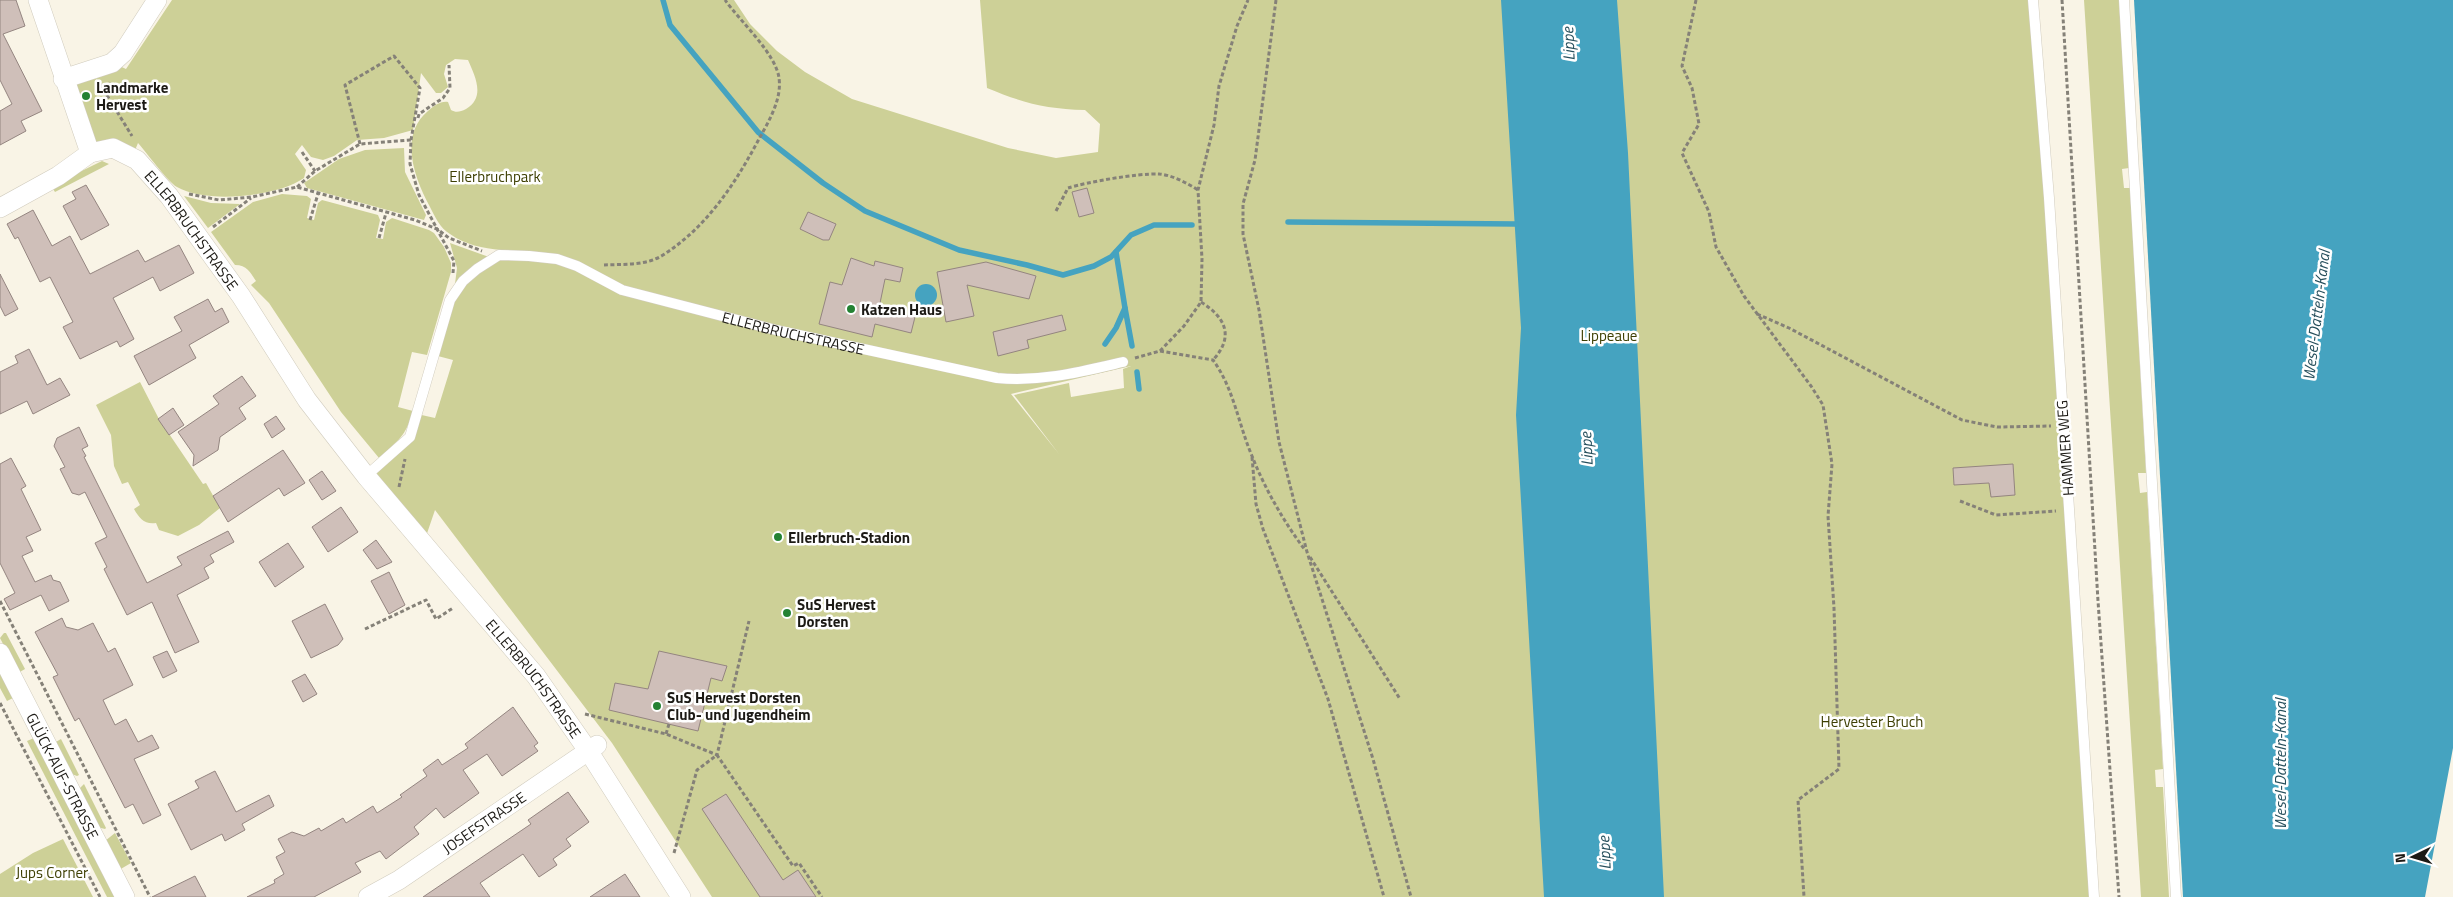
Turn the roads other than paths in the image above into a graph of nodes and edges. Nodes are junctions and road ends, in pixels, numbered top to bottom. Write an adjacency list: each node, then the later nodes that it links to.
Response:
1 (38, 0): 5 (street)
2 (158, 0): 5 (street)
3 (2033, 0): 15 (lane, HAMMER WEG)
4 (2124, 0): 16 (lane)
5 (63, 79): 6 (street)
6 (90, 153): 7 (street); 9 (street, ELLERBRUCHSTRASSE)
7 (0, 208)
8 (1124, 362): 9 (lane, ELLERBRUCHSTRASSE)
9 (366, 476): 11 (street, ELLERBRUCHSTRASSE)
10 (0, 654): 12 (street, GLÜCK-AUF-STRASSE)
11 (593, 748): 13 (street, JOSEFSTRASSE); 14 (street, ELLERBRUCHSTRASSE)
12 (125, 897)
13 (368, 897)
14 (681, 897)
15 (2094, 897)
16 (2176, 897)

